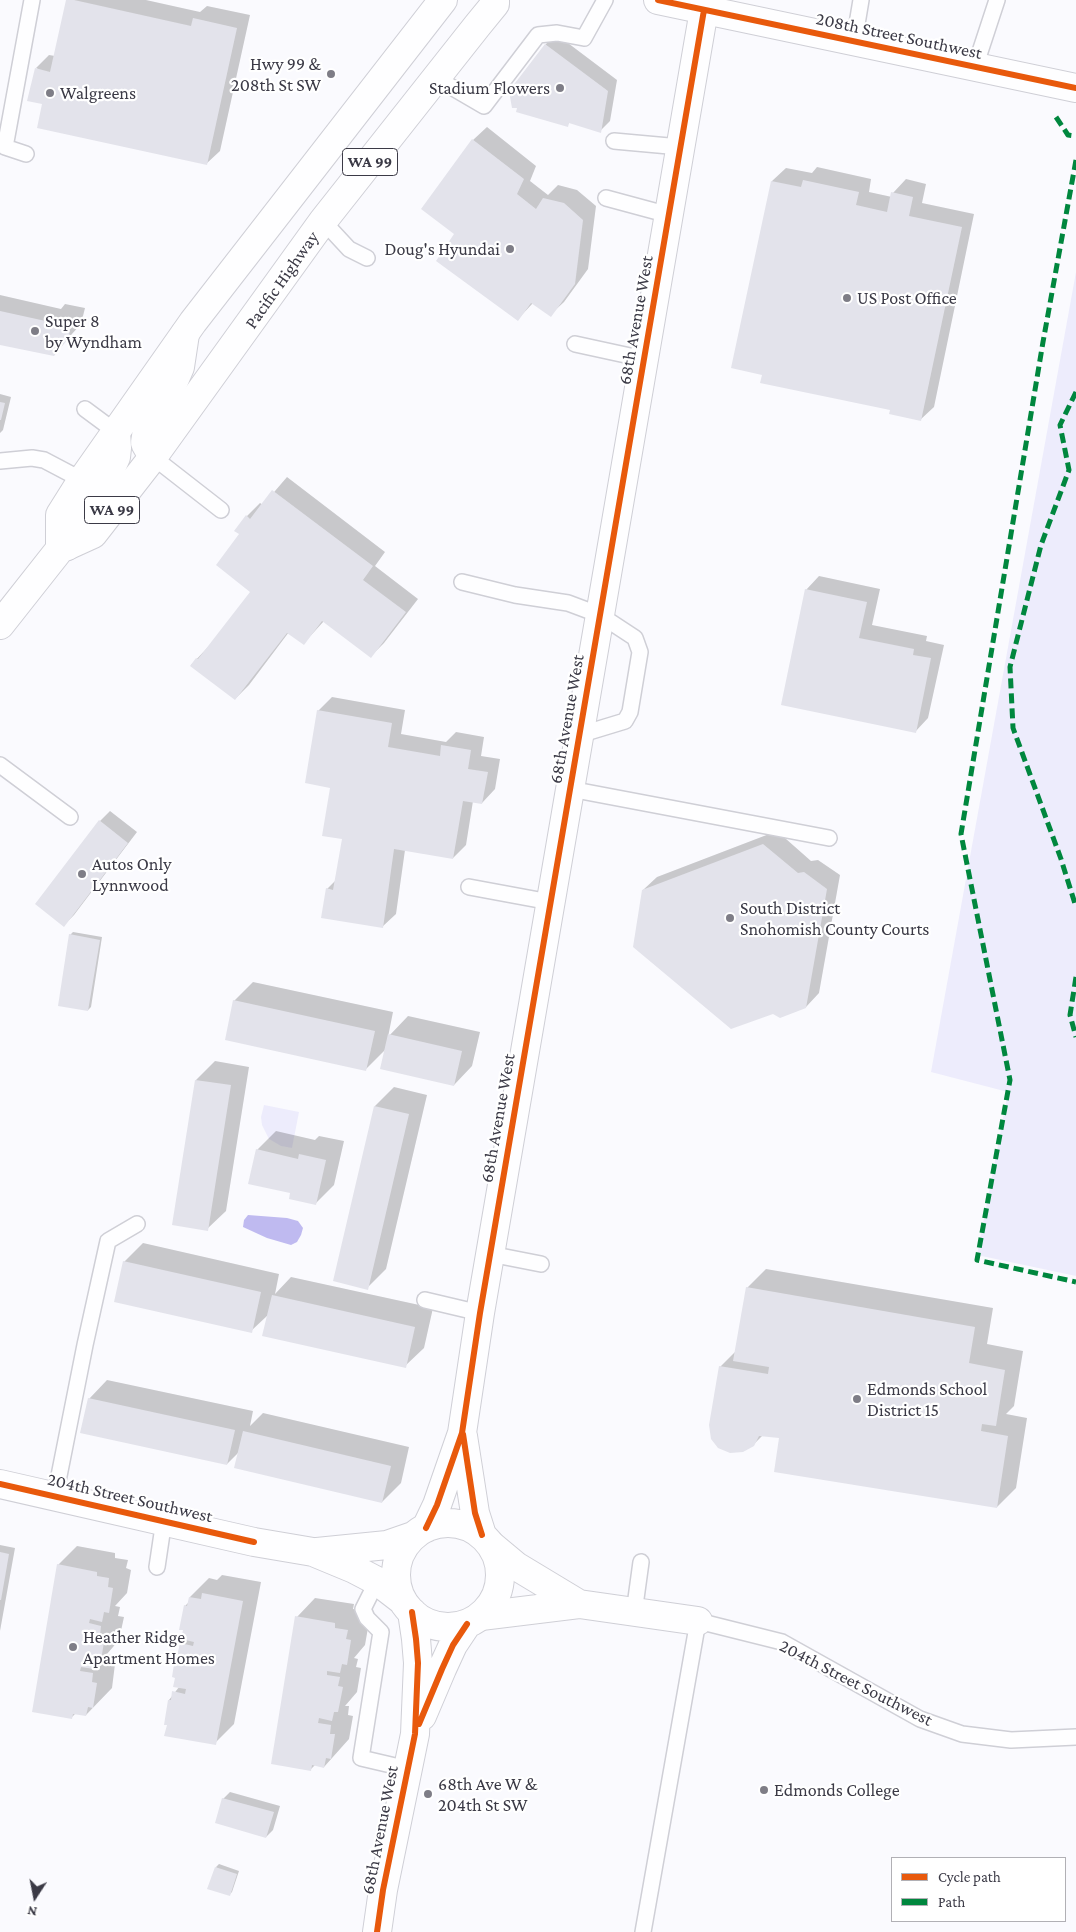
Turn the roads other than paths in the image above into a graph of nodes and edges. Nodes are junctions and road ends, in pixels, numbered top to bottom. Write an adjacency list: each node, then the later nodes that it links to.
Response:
1 (32, 0): 15 (lane)
2 (443, 0): 20 (main road, WA 99)
3 (495, 0): 11 (main road, Pacific Highway / WA 99)
4 (605, 0): 11 (lane)
5 (658, 0): 8 (main road, 208th Street Southwest)
6 (861, 0): 9 (lane)
7 (997, 0): 10 (lane)
8 (704, 10): 9 (main road, 208th Street Southwest); 14 (main road, 68th Avenue West)
9 (854, 42): 10 (main road, 208th Street Southwest)
10 (975, 67): 12 (main road, 208th Street Southwest)
11 (436, 78): 18 (main road, Pacific Highway / WA 99)
12 (1076, 88)
13 (614, 142): 14 (lane)
14 (680, 147): 17 (main road, 68th Avenue West)
15 (26, 154)
16 (606, 198): 17 (lane)
17 (669, 215): 22 (main road, 68th Avenue West)
18 (323, 221): 19 (lane); 25 (main road, Pacific Highway / WA 99)
19 (367, 258)
20 (184, 334): 24 (main road, WA 99); 25 (main road)
21 (575, 344): 22 (lane)
22 (644, 359): 31 (main road, 68th Avenue West)
23 (85, 409): 24 (lane)
24 (116, 432): 27 (main road, WA 99); 29 (main road)
25 (153, 457): 28 (lane); 29 (main road, Pacific Highway / WA 99)
26 (0, 461): 27 (lane)
27 (82, 480): 29 (main road, WA 99)
28 (221, 510)
29 (63, 547): 32 (main road, Pacific Highway / WA 99)
30 (462, 582): 31 (lane)
31 (600, 616): 33 (main road, 68th Avenue West); 33 (lane)
32 (0, 625)
33 (580, 735): 35 (main road, 68th Avenue West)
34 (0, 765): 36 (lane)
35 (570, 789): 37 (lane); 39 (main road, 68th Avenue West)
36 (70, 817)
37 (829, 838)
38 (469, 887): 39 (lane)
39 (550, 902): 41 (main road, 68th Avenue West)
40 (137, 1224): 47 (lane)
41 (490, 1254): 42 (lane); 44 (main road, 68th Avenue West)
42 (541, 1264)
43 (425, 1300): 44 (lane)
44 (480, 1313): 45 (main road, 68th Avenue West)
45 (462, 1432): 49 (main road, 68th Avenue West); 50 (main road, 68th Avenue West)
46 (0, 1484): 47 (main road, 204th Street Southwest)
47 (56, 1496): 48 (main road, 204th Street Southwest)
48 (164, 1520): 51 (main road, 204th Street Southwest); 53 (lane)
49 (419, 1532): 50 (main road); 51 (main road, 204th Street Southwest); 56 (main road)
50 (487, 1540): 55 (main road, 204th Street Southwest); 58 (main road)
51 (313, 1552): 54 (main road, 204th Street Southwest)
52 (641, 1562): 57 (lane)
53 (157, 1567)
54 (377, 1582): 56 (main road, 204th Street Southwest); 62 (lane)
55 (579, 1604): 57 (main road, 204th Street Southwest); 58 (main road, 204th Street Southwest)
56 (407, 1606): 58 (main road); 60 (main road, 68th Avenue West)
57 (634, 1613): 59 (main road, 204th Street Southwest)
58 (474, 1620): 60 (main road, 68th Avenue West)
59 (698, 1621): 61 (lane, 204th Street Southwest); 64 (lane)
60 (415, 1734): 62 (main road, 68th Avenue West)
61 (1076, 1737)
62 (408, 1769): 63 (main road, 68th Avenue West)
63 (377, 1932)
64 (643, 1932)

